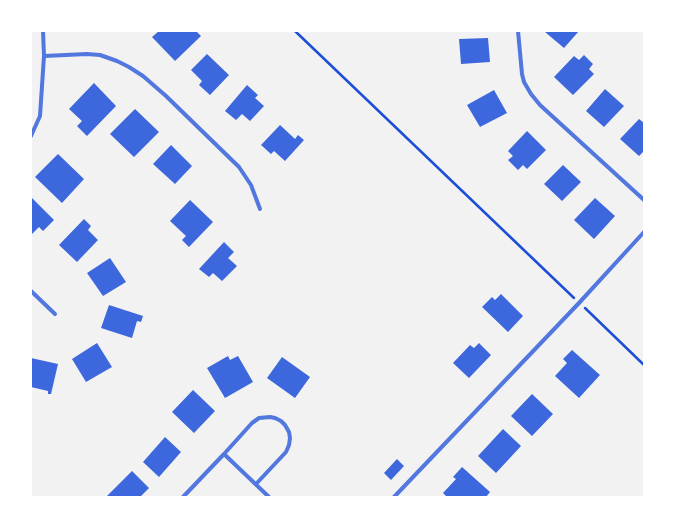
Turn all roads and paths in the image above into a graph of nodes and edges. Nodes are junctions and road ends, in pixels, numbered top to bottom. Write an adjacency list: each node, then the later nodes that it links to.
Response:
1 (43, 31): 4 (street)
2 (294, 31): 10 (path)
3 (518, 31): 6 (street)
4 (44, 56): 5 (street); 7 (street)
5 (31, 136)
6 (644, 200)
7 (260, 209)
8 (644, 232): 10 (street)
9 (31, 291): 11 (street)
10 (579, 303): 12 (path); 17 (street)
11 (54, 314)
12 (644, 365)
13 (224, 454): 14 (street); 14 (street); 15 (street)
14 (256, 484): 16 (street)
15 (183, 497)
16 (269, 497)
17 (394, 497)

